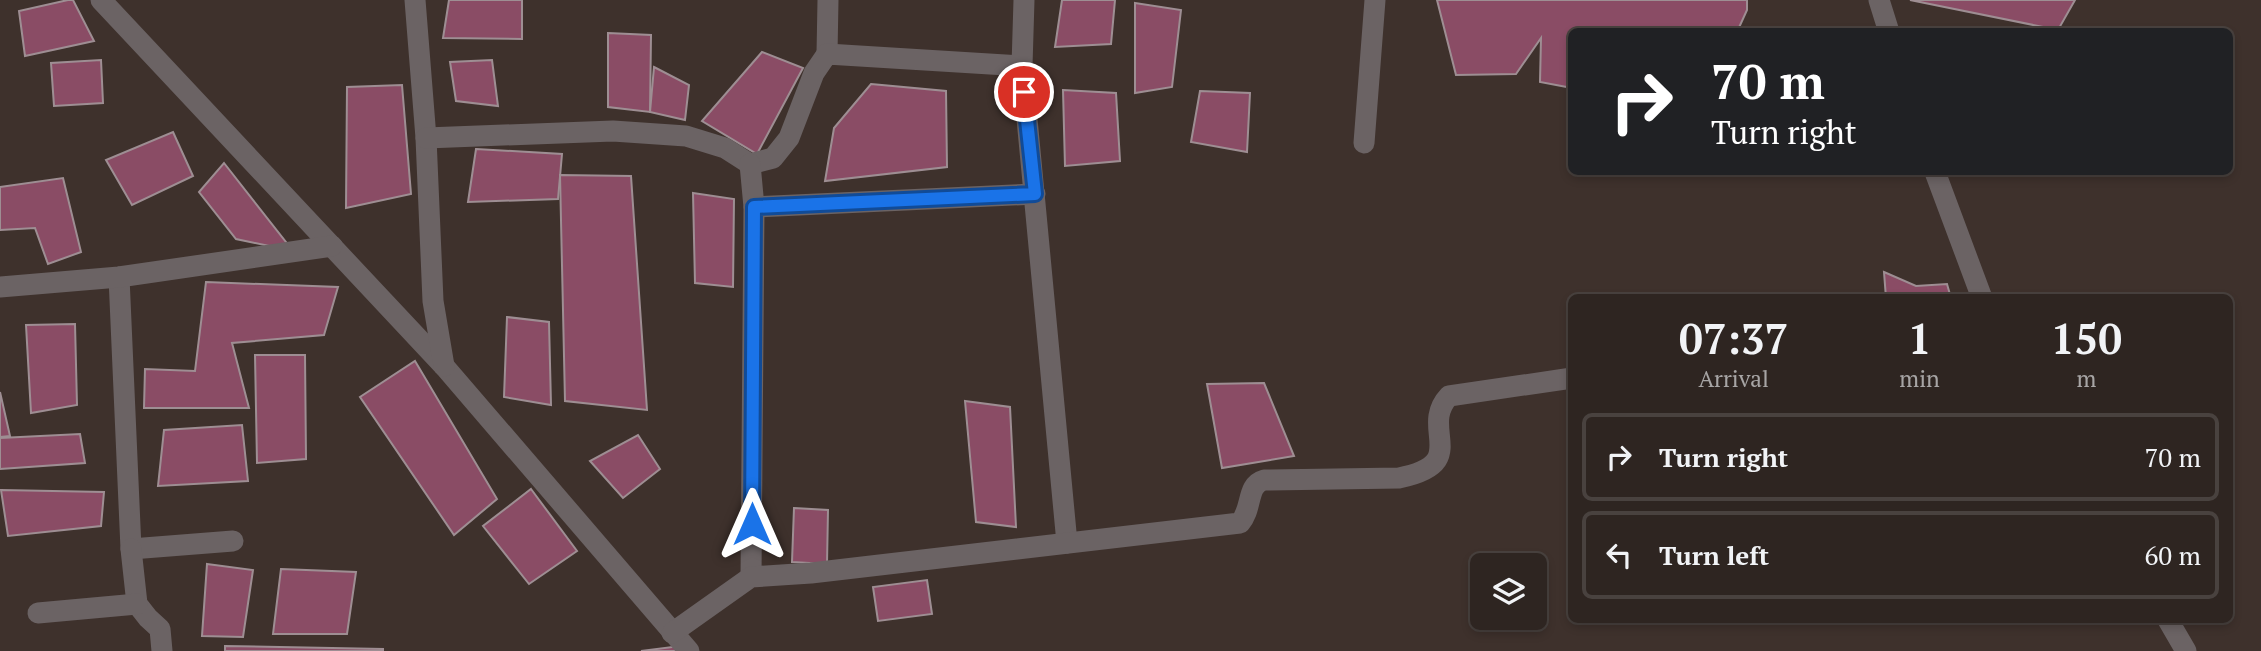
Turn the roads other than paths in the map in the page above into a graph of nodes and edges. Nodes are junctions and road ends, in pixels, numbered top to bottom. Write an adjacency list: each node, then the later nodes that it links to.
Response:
1 (101, 0): 16 (street)
2 (415, 0): 10 (street)
3 (828, 0): 8 (street)
4 (1024, 0): 9 (street)
5 (1375, 0): 11 (street)
6 (1879, 0): 7 (street)
7 (1888, 28)
8 (827, 54): 9 (street); 12 (street)
9 (1022, 66): 14 (street)
10 (426, 138): 12 (street); 20 (street)
11 (1364, 143)
12 (750, 164): 15 (street)
13 (1937, 175): 19 (street)
14 (1035, 194): 15 (street); 23 (street)
15 (754, 207): 25 (street)
16 (332, 247): 17 (street); 20 (street)
17 (119, 277): 18 (street); 24 (street)
18 (0, 287)
19 (1981, 294)
20 (444, 366): 29 (street)
21 (1568, 379): 23 (street)
22 (233, 541): 24 (street)
23 (1067, 543): 25 (street)
24 (131, 549): 26 (street)
25 (751, 577): 29 (street)
26 (137, 604): 27 (street); 30 (street)
27 (38, 613)
28 (2170, 623): 32 (street)
29 (672, 633): 31 (street)
30 (162, 651)
31 (689, 651)
32 (2186, 651)

